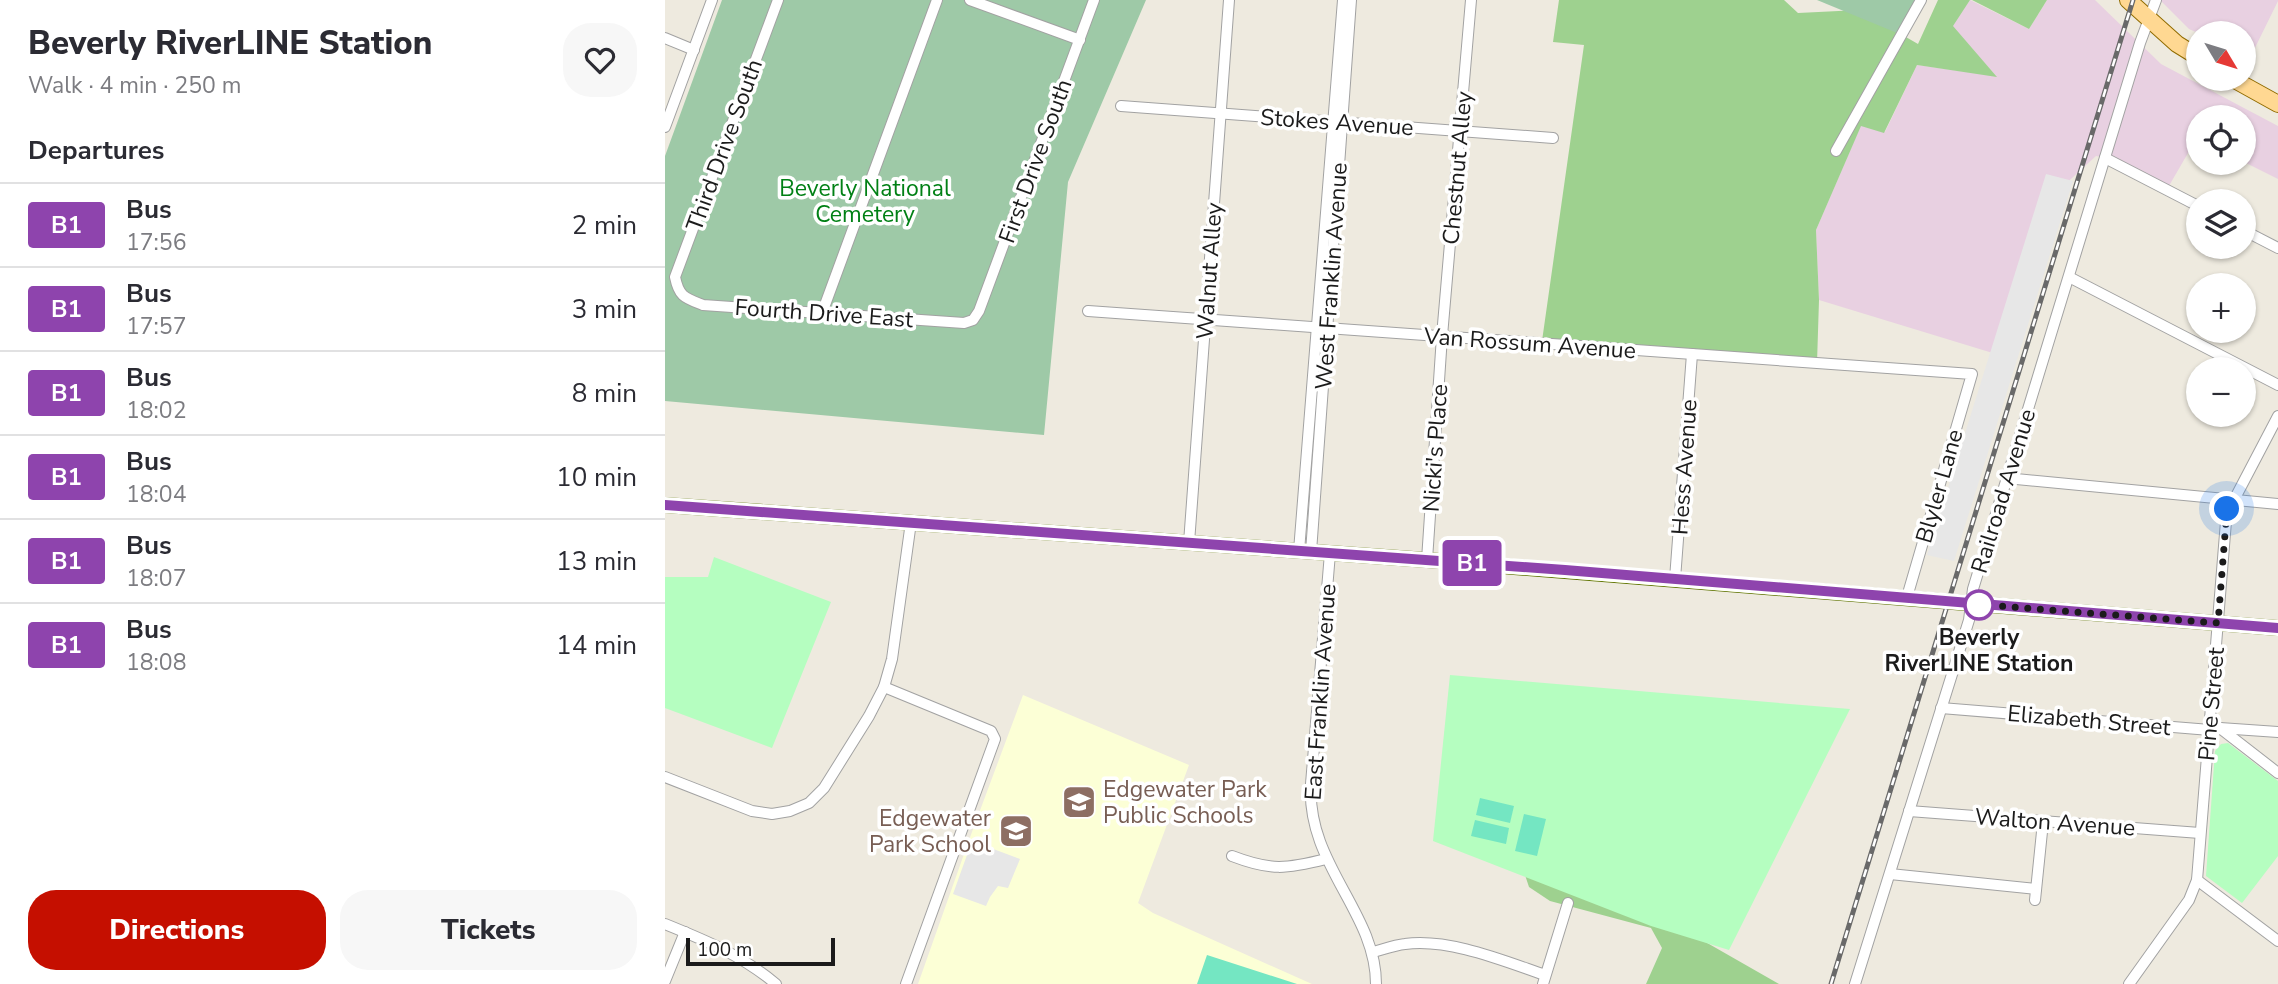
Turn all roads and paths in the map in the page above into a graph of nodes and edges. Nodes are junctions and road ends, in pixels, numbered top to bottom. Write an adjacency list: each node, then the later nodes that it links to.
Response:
1 (712, 0): 16 (street)
2 (778, 0): 32 (street, Third Drive South)
3 (936, 0): 34 (street)
4 (970, 0): 15 (street)
5 (1094, 0): 15 (street, First Drive South)
6 (1229, 0): 21 (street, Walnut Alley)
7 (1343, 0): 22 (street, West Franklin Avenue)
8 (1351, 0): 22 (street, West Franklin Avenue)
9 (1471, 0): 24 (street, Chestnut Alley)
10 (1921, 0): 26 (street)
11 (2128, 0): 13 (main road)
12 (2156, 0): 13 (street, Railroad Avenue)
13 (2150, 21): 17 (main road); 27 (street, Railroad Avenue)
14 (665, 38): 16 (street)
15 (1080, 40): 36 (street, First Drive South)
16 (694, 50): 23 (street)
17 (2186, 50)
18 (2255, 91): 19 (main road)
19 (2278, 104)
20 (1121, 106): 21 (street, Stokes Avenue)
21 (1220, 113): 22 (street, Stokes Avenue); 35 (street, Walnut Alley)
22 (1337, 122): 24 (street, Stokes Avenue); 37 (street, West Franklin Avenue)
23 (665, 127)
24 (1460, 131): 25 (street, Stokes Avenue); 38 (street, Chestnut Alley)
25 (1553, 138)
26 (1836, 151)
27 (2105, 158): 28 (street); 31 (street, Railroad Avenue)
28 (2186, 200)
29 (2256, 237): 30 (street)
30 (2278, 248)
31 (2069, 277): 41 (street); 43 (street, Railroad Avenue)
32 (678, 291): 34 (street, Fourth Drive East)
33 (1088, 311): 35 (street, Van Rossum Avenue)
34 (822, 313): 36 (street, Fourth Drive East)
35 (1205, 319): 37 (street, Van Rossum Avenue); 48 (street, Walnut Alley)
36 (973, 320)
37 (1321, 328): 38 (street, Van Rossum Avenue); 49 (street, West Franklin Avenue)
38 (1442, 336): 39 (street, Van Rossum Avenue); 51 (street, Nicki's Place)
39 (1692, 354): 40 (street, Van Rossum Avenue); 52 (street, Hess Avenue)
40 (1972, 374): 53 (street, Blyler Lane)
41 (2278, 385)
42 (2278, 416): 44 (street, Pine Street)
43 (2006, 478): 44 (street); 54 (street, Railroad Avenue)
44 (2234, 500): 45 (street); 55 (street, Pine Street)
45 (2278, 504)
46 (665, 505): 47 (street)
47 (911, 522): 48 (street); 57 (street)
48 (1189, 543): 49 (street)
49 (1305, 551): 50 (street)
50 (1330, 553): 51 (street); 67 (street, East Franklin Avenue)
51 (1427, 560): 52 (street)
52 (1675, 579): 53 (street)
53 (1907, 597): 54 (street)
54 (1972, 604): 55 (street); 58 (street, Railroad Avenue)
55 (2218, 623): 56 (street); 59 (street, Pine Street)
56 (2278, 628)
57 (884, 687): 62 (street); 78 (street)
58 (1941, 708): 59 (street, Elizabeth Street); 63 (street, Railroad Avenue)
59 (2215, 729): 60 (street, Elizabeth Street); 61 (street); 65 (street, Pine Street)
60 (2278, 732)
61 (2278, 773)
62 (665, 778)
63 (1909, 811): 64 (street, Walton Avenue); 68 (street, Railroad Avenue)
64 (2043, 822): 65 (street, Walton Avenue); 68 (street)
65 (2200, 833): 69 (street, Pine Street)
66 (1232, 856): 67 (street)
67 (1326, 859): 74 (street, East Franklin Avenue)
68 (1890, 874): 80 (street, Railroad Avenue)
69 (2197, 880): 73 (street); 81 (street, Pine Street)
70 (1568, 902): 75 (street)
71 (665, 924): 72 (street)
72 (685, 932): 76 (street); 77 (street)
73 (2278, 941)
74 (1373, 952): 75 (street); 79 (street, East Franklin Avenue)
75 (1544, 980)
76 (665, 981)
77 (776, 984)
78 (906, 984)
79 (1376, 984)
80 (1855, 984)
81 (2129, 984)

